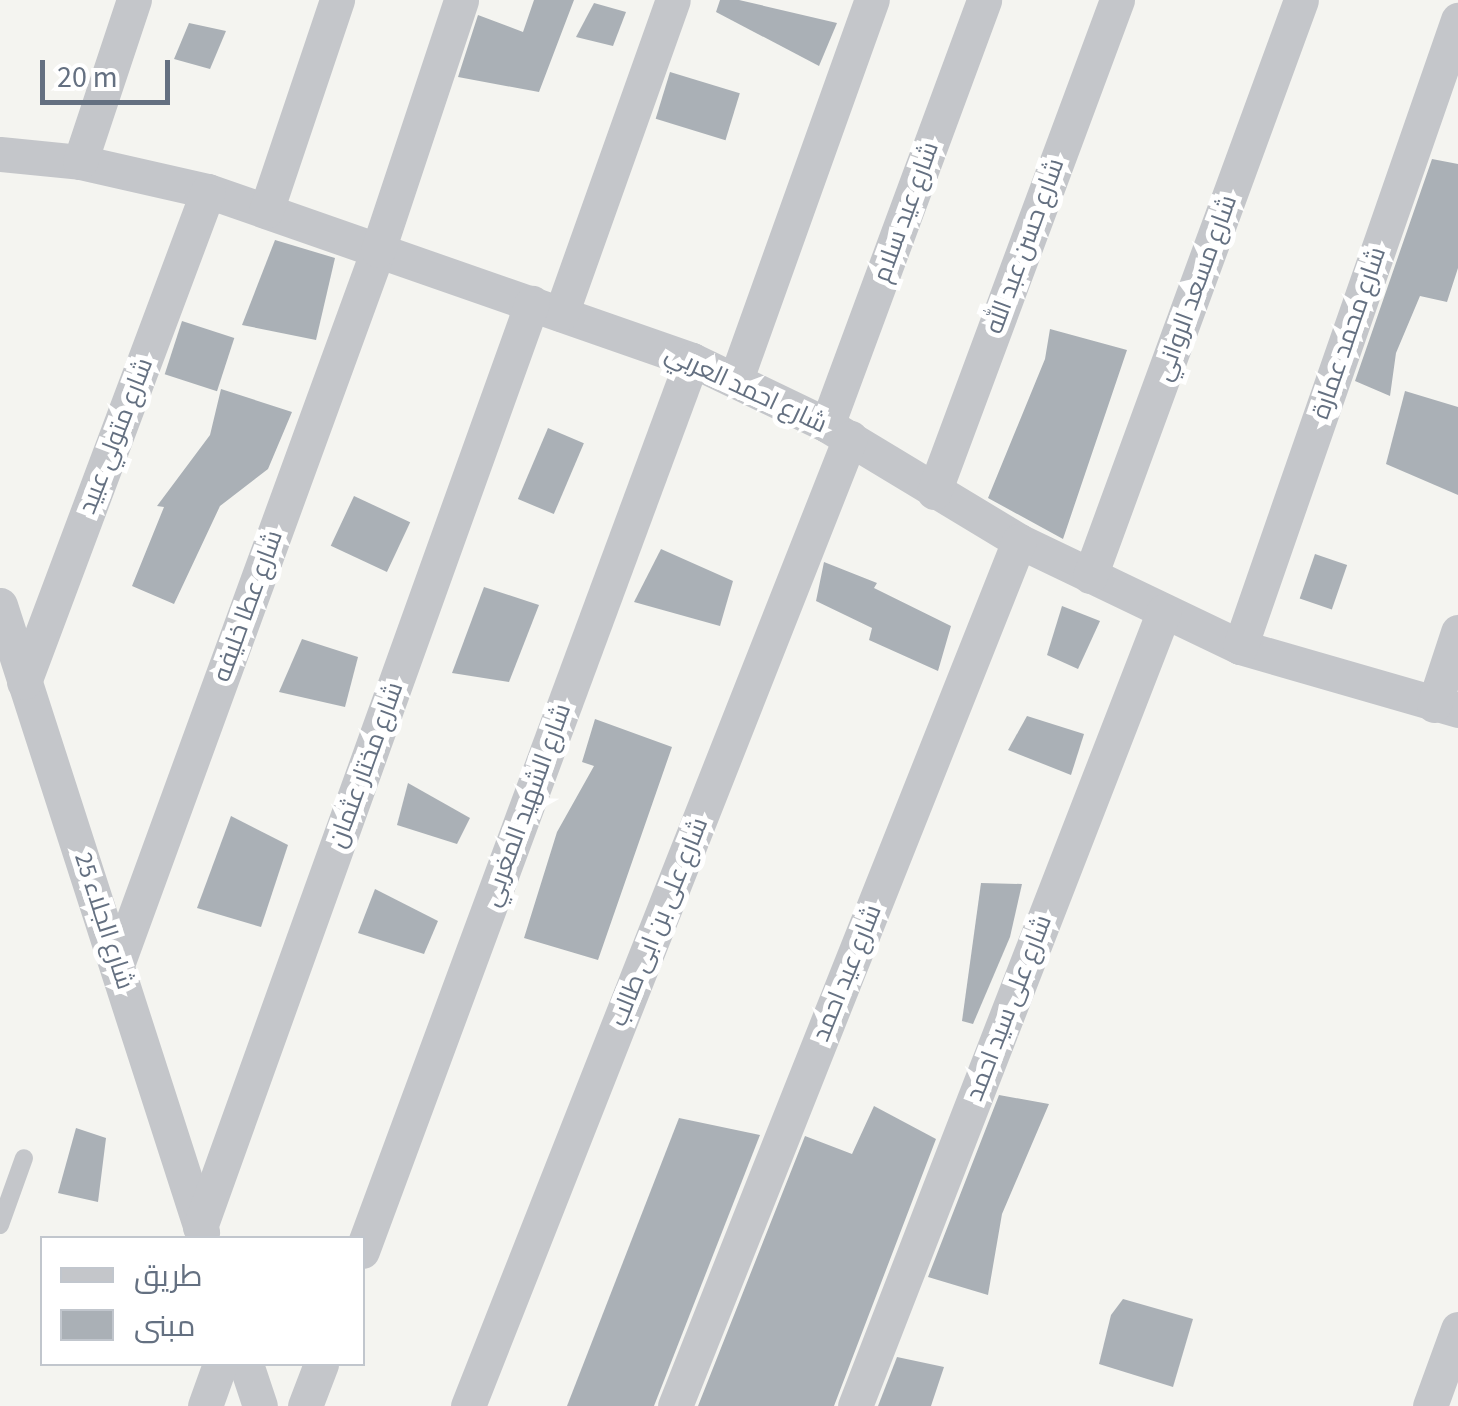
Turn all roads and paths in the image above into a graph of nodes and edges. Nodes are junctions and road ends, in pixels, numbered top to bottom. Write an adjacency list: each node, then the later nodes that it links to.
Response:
1 (134, 0): 11 (street)
2 (336, 0): 13 (street)
3 (461, 0): 14 (street, شارع عطا خليفه)
4 (673, 0): 15 (street, شارع مختار عثمان)
5 (872, 0): 17 (street)
6 (984, 0): 18 (street, شارع عيد سلام)
7 (1118, 0): 19 (street, شارع حسن عبد الله)
8 (1302, 0): 21 (street, شارع مسعد الرواني)
9 (1458, 20): 25 (street, شارع محمد عمارة)
10 (0, 154): 11 (street, شارع احمد العربي)
11 (80, 162): 12 (street, شارع احمد العربي)
12 (208, 190): 13 (street, شارع احمد العربي); 26 (street, شارع متولي عبيد)
13 (266, 211): 14 (street, شارع احمد العربي)
14 (378, 250): 15 (street, شارع احمد العربي); 28 (street, شارع عطا خليفه)
15 (546, 309): 16 (street, شارع احمد العربي); 31 (street, شارع مختار عثمان)
16 (692, 360): 17 (street, شارع احمد العربي); 32 (street, شارع الشهيد المغربي)
17 (736, 379): 18 (street, شارع احمد العربي)
18 (838, 431): 19 (street, شارع احمد العربي); 40 (street, شارع على بن ابى طالب)
19 (934, 492): 20 (street, شارع احمد العربي)
20 (1018, 541): 21 (street, شارع احمد العربي); 41 (street, شارع عيد احمد)
21 (1090, 576): 23 (street, شارع احمد العربي)
22 (1, 609): 26 (street, شارع الجلاء 25)
23 (1164, 611): 25 (street, شارع احمد العربي); 42 (street, شارع على سيد احمد)
24 (1458, 632): 27 (street)
25 (1240, 646): 27 (street, شارع احمد العربي)
26 (24, 682): 28 (street, شارع الجلاء 25)
27 (1446, 708)
28 (118, 962): 31 (street, شارع الجلاء 25)
29 (24, 1158): 30 (lane)
30 (0, 1226)
31 (202, 1233)
32 (365, 1243)
33 (1458, 1330): 43 (street)
34 (219, 1366): 37 (street)
35 (247, 1366): 38 (street)
36 (320, 1366): 39 (street)
37 (205, 1406)
38 (260, 1406)
39 (305, 1406)
40 (468, 1406)
41 (676, 1406)
42 (855, 1406)
43 (1430, 1406)

